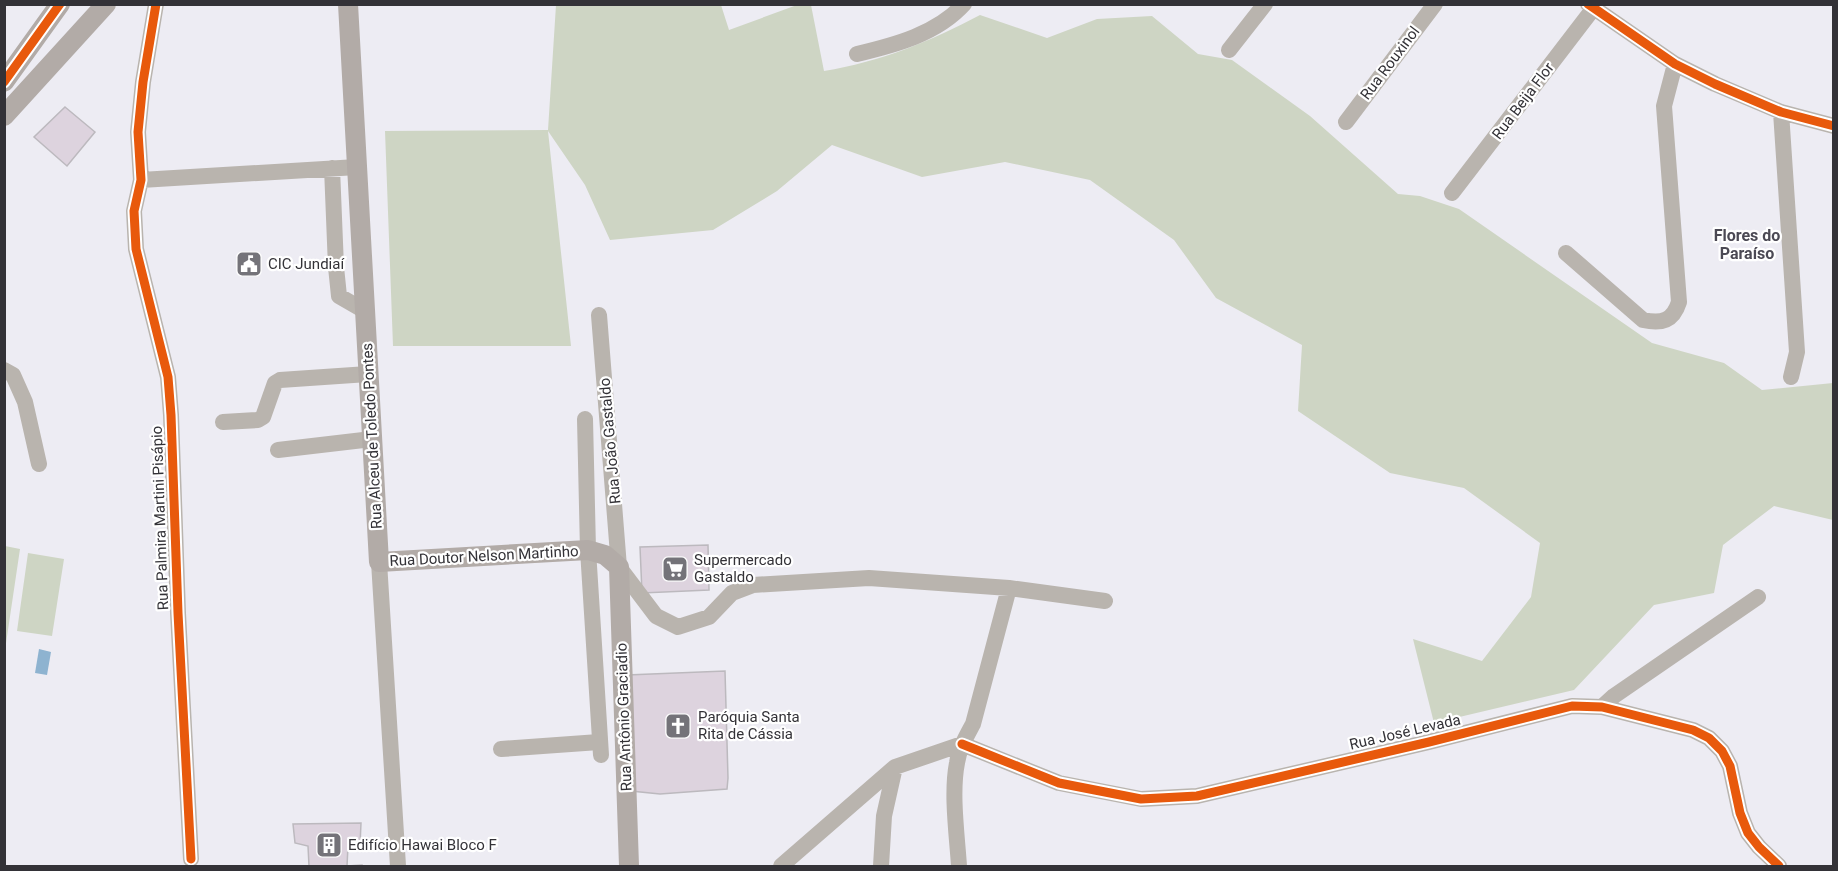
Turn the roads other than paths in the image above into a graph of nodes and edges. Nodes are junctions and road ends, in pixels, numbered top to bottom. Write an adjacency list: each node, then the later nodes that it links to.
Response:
1 (60, 4): 12 (main road)
2 (106, 4): 14 (main road)
3 (156, 4): 19 (street, Rua Palmira Martini Pisápio)
4 (348, 4): 17 (main road, Rua Alceu de Toledo Pontes)
5 (964, 4): 10 (street)
6 (1265, 4): 9 (street)
7 (1435, 4): 15 (street, Rua Rouxinol)
8 (1590, 7): 11 (street); 20 (street, Rua Beija Flor)
9 (1229, 50)
10 (857, 54)
11 (1675, 64): 13 (street); 21 (street)
12 (4, 82)
13 (1781, 112): 16 (street); 26 (street)
14 (4, 116)
15 (1346, 122)
16 (1833, 126)
17 (357, 167): 18 (street); 22 (main road, Rua Alceu de Toledo Pontes)
18 (332, 168): 19 (street); 22 (street)
19 (141, 180): 42 (street, Rua Palmira Martini Pisápio)
20 (1452, 193)
21 (1566, 253)
22 (365, 311): 25 (main road, Rua Alceu de Toledo Pontes)
23 (599, 315): 34 (street, Rua João Gastaldo)
24 (4, 370): 31 (street)
25 (369, 374): 28 (street); 29 (main road, Rua Alceu de Toledo Pontes)
26 (1791, 377)
27 (585, 419): 32 (street)
28 (223, 422)
29 (372, 439): 30 (street); 33 (main road, Rua Alceu de Toledo Pontes)
30 (278, 450)
31 (39, 464)
32 (588, 550): 33 (main road, Rua Doutor Nelson Martinho); 34 (main road, Rua Doutor Nelson Martinho); 40 (street)
33 (379, 562): 43 (street, Rua Alceu de Toledo Pontes)
34 (619, 567): 35 (street); 44 (main road, Rua Antônio Graciadio)
35 (1009, 588): 37 (street); 39 (street)
36 (1758, 597): 38 (street)
37 (1105, 601)
38 (1602, 707): 39 (street, Rua José Levada); 48 (street, Rua José Levada)
39 (962, 744): 41 (street); 47 (street)
40 (501, 749)
41 (895, 767): 45 (street); 46 (street)
42 (191, 859)
43 (398, 867)
44 (629, 867)
45 (781, 867)
46 (881, 867)
47 (959, 867)
48 (1779, 867)

